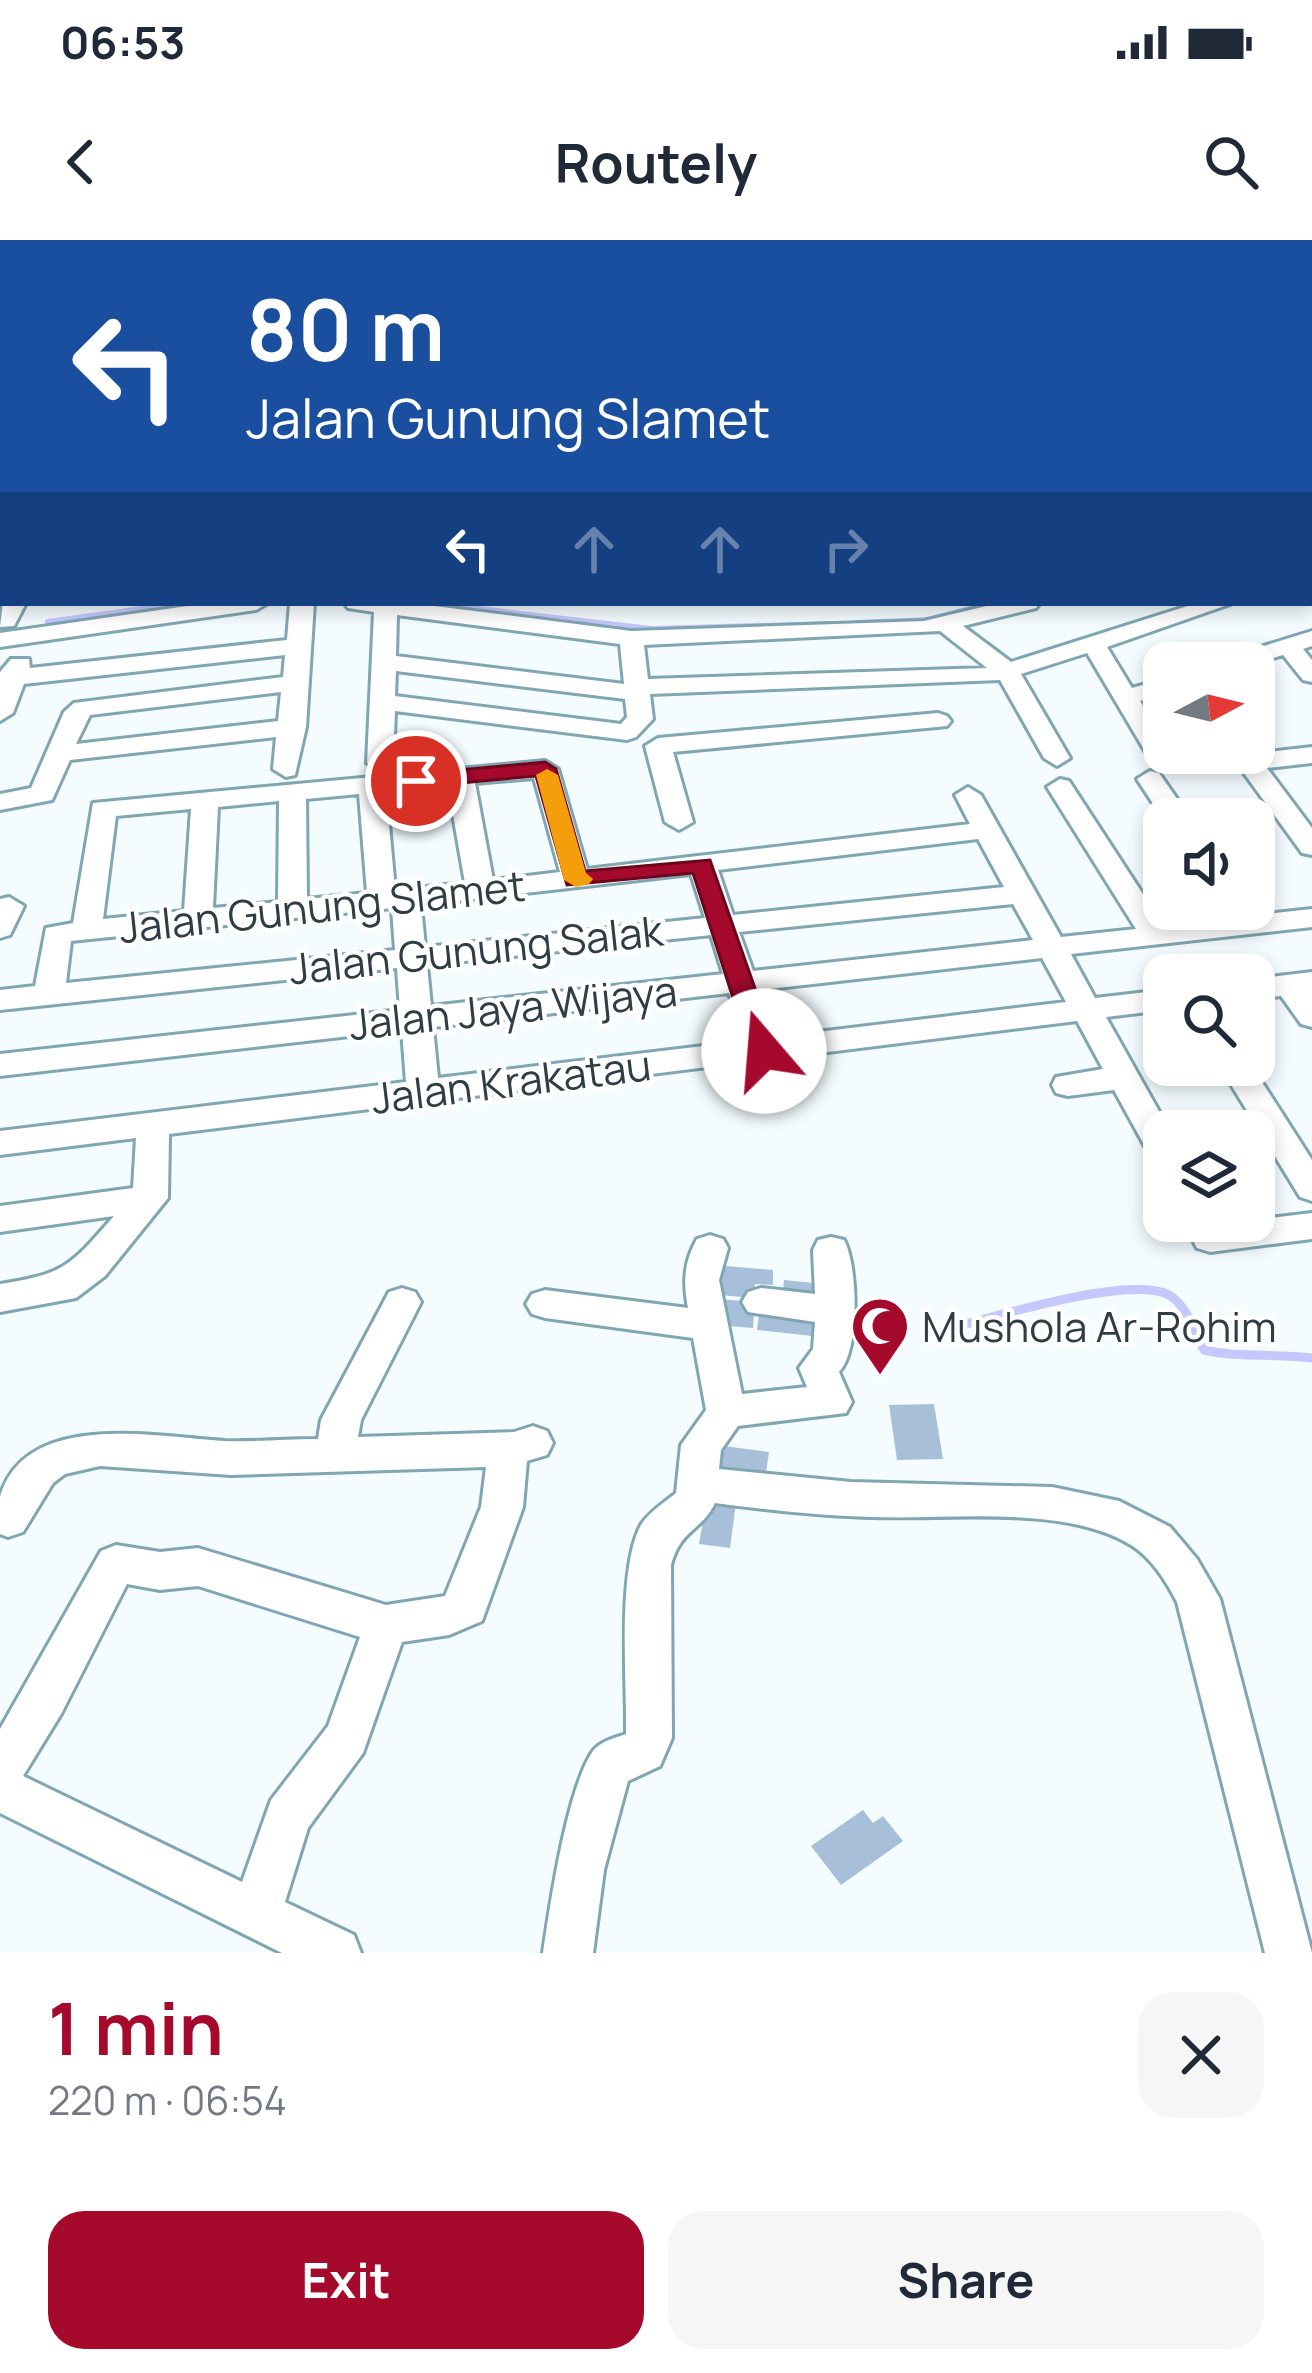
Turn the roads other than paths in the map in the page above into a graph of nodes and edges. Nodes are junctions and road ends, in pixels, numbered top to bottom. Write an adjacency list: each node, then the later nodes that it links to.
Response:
1 (117, 606): 13 (street)
2 (220, 606): 13 (street)
3 (302, 606): 17 (street)
4 (378, 606): 8 (street)
5 (514, 606): 10 (street)
6 (1007, 606): 11 (street)
7 (1211, 606): 15 (street)
8 (386, 607): 14 (street); 18 (street)
9 (837, 610): 10 (street); 12 (street)
10 (591, 611)
11 (952, 614): 12 (street); 19 (street)
12 (912, 615): 14 (street); 21 (street)
13 (14, 623): 22 (street)
14 (631, 638): 24 (street)
15 (1091, 642): 19 (street); 26 (street)
16 (1300, 642): 20 (street)
17 (298, 646): 22 (street); 23 (street)
18 (383, 662): 24 (street); 27 (street)
19 (1007, 671): 21 (street); 57 (street)
20 (1312, 675)
21 (921, 676): 24 (street); 29 (street)
22 (8, 677): 28 (street)
23 (296, 683): 32 (street); 34 (street)
24 (637, 690): 27 (street)
25 (1143, 693): 26 (street)
26 (1129, 698): 39 (street)
27 (383, 702): 35 (street)
28 (0, 713)
29 (938, 721): 31 (street); 42 (street)
30 (1275, 749): 33 (street)
31 (950, 750)
32 (63, 752): 34 (street); 41 (street)
33 (1312, 755)
34 (290, 760): 35 (street); 40 (street); 50 (street)
35 (376, 774): 37 (street); 49 (street)
36 (1271, 774): 44 (street)
37 (460, 776): 46 (street); 47 (street)
38 (968, 795): 43 (street)
39 (1169, 798)
40 (205, 800): 53 (street); 55 (street)
41 (0, 802)
42 (679, 822)
43 (987, 830): 45 (street, Jalan Gunung Slamet); 48 (street)
44 (1312, 848)
45 (702, 865): 46 (street, Jalan Gunung Slamet); 54 (street)
46 (576, 880): 47 (street, Jalan Gunung Slamet)
47 (481, 890): 49 (street, Jalan Gunung Slamet)
48 (1023, 894): 54 (street, Jalan Gunung Salak); 58 (street)
49 (394, 900): 50 (street, Jalan Gunung Slamet); 59 (street)
50 (293, 910): 53 (street, Jalan Gunung Slamet)
51 (1275, 917): 52 (street, Jalan Jaya Wijaya)
52 (1312, 918)
53 (198, 919): 55 (street, Jalan Gunung Slamet)
54 (721, 924): 59 (street, Jalan Gunung Salak); 60 (street)
55 (87, 930): 62 (street)
56 (1186, 930): 57 (street, Jalan Jaya Wijaya)
57 (1156, 937): 58 (street, Jalan Jaya Wijaya)
58 (1054, 948): 60 (street, Jalan Jaya Wijaya); 65 (street)
59 (411, 956): 62 (street, Jalan Gunung Salak); 67 (street)
60 (741, 982): 67 (street, Jalan Jaya Wijaya); 68 (street)
61 (1301, 984): 66 (street)
62 (49, 995): 63 (street, Jalan Gunung Salak)
63 (0, 1000)
64 (1143, 1002): 65 (street, Jalan Krakatau)
65 (1088, 1009): 68 (street, Jalan Krakatau); 70 (street)
66 (1312, 1017)
67 (417, 1018): 69 (street, Jalan Jaya Wijaya); 73 (street)
68 (764, 1051): 73 (street, Jalan Krakatau)
69 (0, 1065)
70 (1125, 1077): 71 (street); 74 (street)
71 (1068, 1085)
72 (1247, 1086): 77 (street)
73 (423, 1091): 75 (street, Jalan Krakatau)
74 (1143, 1111)
75 (153, 1124): 76 (street, Jalan Krakatau); 78 (street)
76 (0, 1143)
77 (1312, 1188)
78 (150, 1198): 79 (street); 84 (street)
79 (0, 1219)
80 (1312, 1226): 81 (street)
81 (1275, 1231)
82 (710, 1248): 89 (street)
83 (831, 1250): 88 (street)
84 (0, 1298)
85 (402, 1302): 91 (street)
86 (761, 1302): 88 (street)
87 (545, 1304): 89 (street)
88 (835, 1310): 90 (street)
89 (710, 1326): 90 (street)
90 (726, 1413): 92 (street)
91 (335, 1452): 93 (street); 94 (street)
92 (698, 1484): 99 (street); 100 (street)
93 (8, 1519)
94 (386, 1624): 95 (street); 97 (street)
95 (0, 1770)
96 (0, 1790): 97 (street)
97 (256, 1915): 98 (street)
98 (336, 1953)
99 (568, 1953)
100 (1290, 1953)

